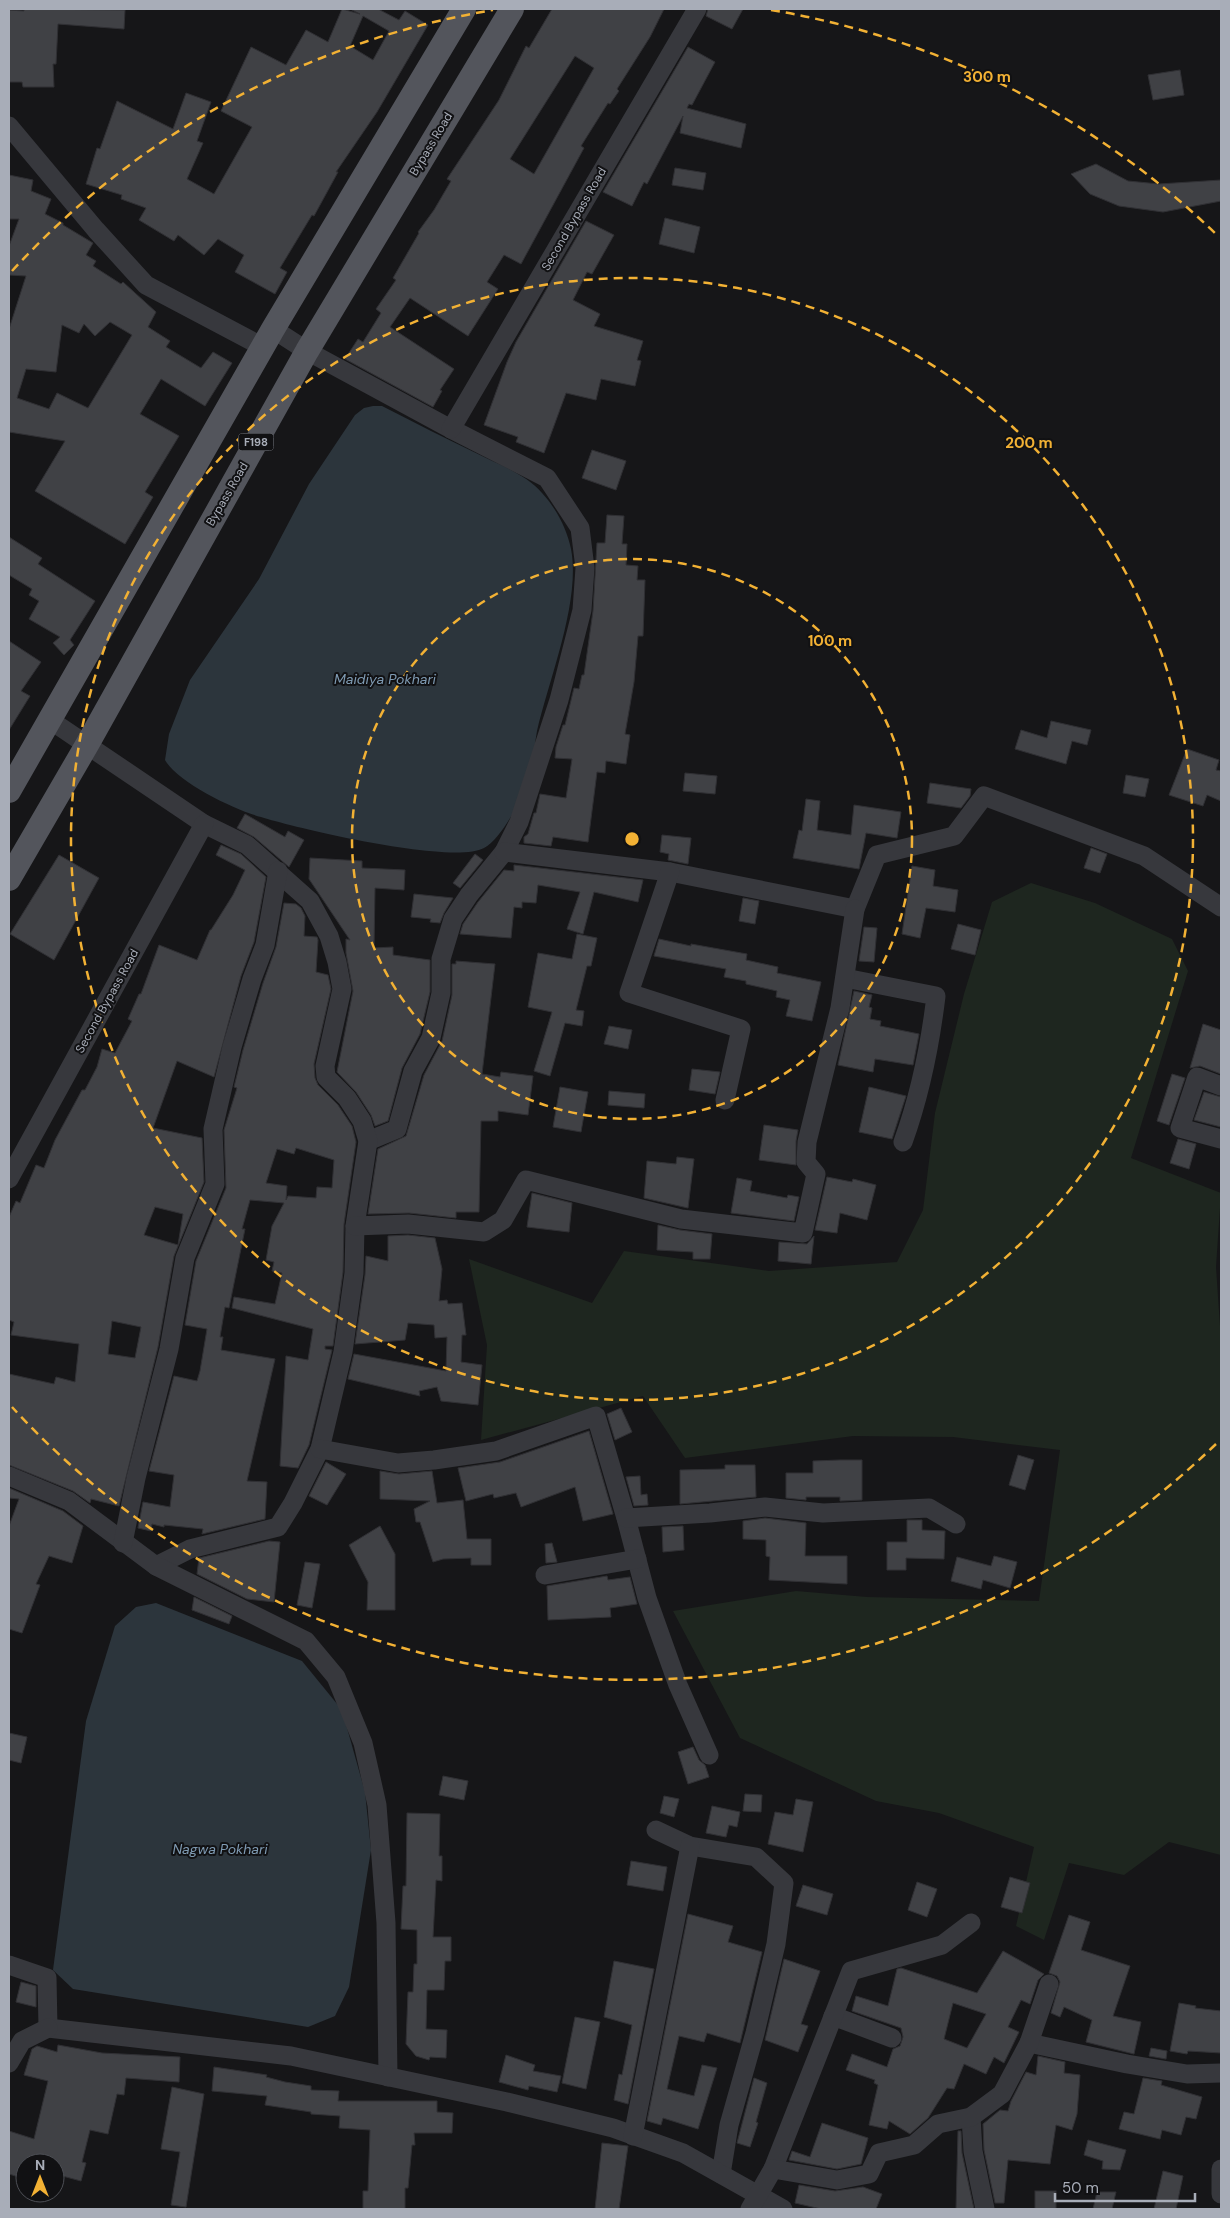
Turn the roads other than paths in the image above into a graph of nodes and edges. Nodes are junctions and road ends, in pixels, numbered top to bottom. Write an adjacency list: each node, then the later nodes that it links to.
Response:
1 (464, 9): 5 (main road)
2 (512, 9): 6 (main road, Bypass Road / F198)
3 (697, 9): 7 (street, Second Bypass Road)
4 (9, 126): 5 (street)
5 (268, 338): 6 (street); 8 (main road)
6 (307, 351): 7 (street); 9 (main road, Bypass Road / F198)
7 (450, 429): 12 (street)
8 (50, 720): 9 (street); 10 (main road)
9 (88, 743): 11 (street); 15 (main road, Bypass Road / F198)
10 (9, 791)
11 (204, 824): 13 (street); 24 (street, Second Bypass Road)
12 (504, 852): 14 (street); 22 (street)
13 (278, 871): 22 (street); 30 (street)
14 (670, 872): 17 (street); 20 (street)
15 (9, 879)
16 (1221, 907): 17 (street)
17 (856, 909): 18 (street)
18 (845, 978): 23 (street); 25 (street)
19 (1221, 1086): 21 (street)
20 (725, 1100)
21 (1221, 1139)
22 (368, 1141): 25 (street)
23 (903, 1142)
24 (9, 1179)
25 (355, 1226): 26 (street)
26 (320, 1449): 28 (street); 32 (street)
27 (9, 1476): 30 (street)
28 (626, 1518): 29 (street); 31 (street)
29 (956, 1524)
30 (123, 1543): 32 (street)
31 (637, 1559): 33 (street); 34 (street)
32 (156, 1566): 46 (street)
33 (545, 1575)
34 (709, 1755)
35 (656, 1830): 36 (street)
36 (690, 1846): 48 (street); 51 (street)
37 (971, 1923): 40 (street)
38 (9, 1965): 41 (street)
39 (1049, 1984): 43 (street)
40 (833, 2016): 42 (street); 49 (street)
41 (48, 2028): 44 (street); 46 (street)
42 (892, 2038)
43 (1029, 2043): 45 (street); 47 (street)
44 (9, 2063)
45 (1221, 2073)
46 (388, 2077): 48 (street)
47 (971, 2117): 49 (street); 55 (street)
48 (633, 2136): 51 (street)
49 (772, 2169): 53 (street)
50 (1221, 2169): 52 (street)
51 (721, 2174): 53 (street)
52 (1221, 2194)
53 (753, 2202): 54 (street)
54 (783, 2209)
55 (985, 2209)

